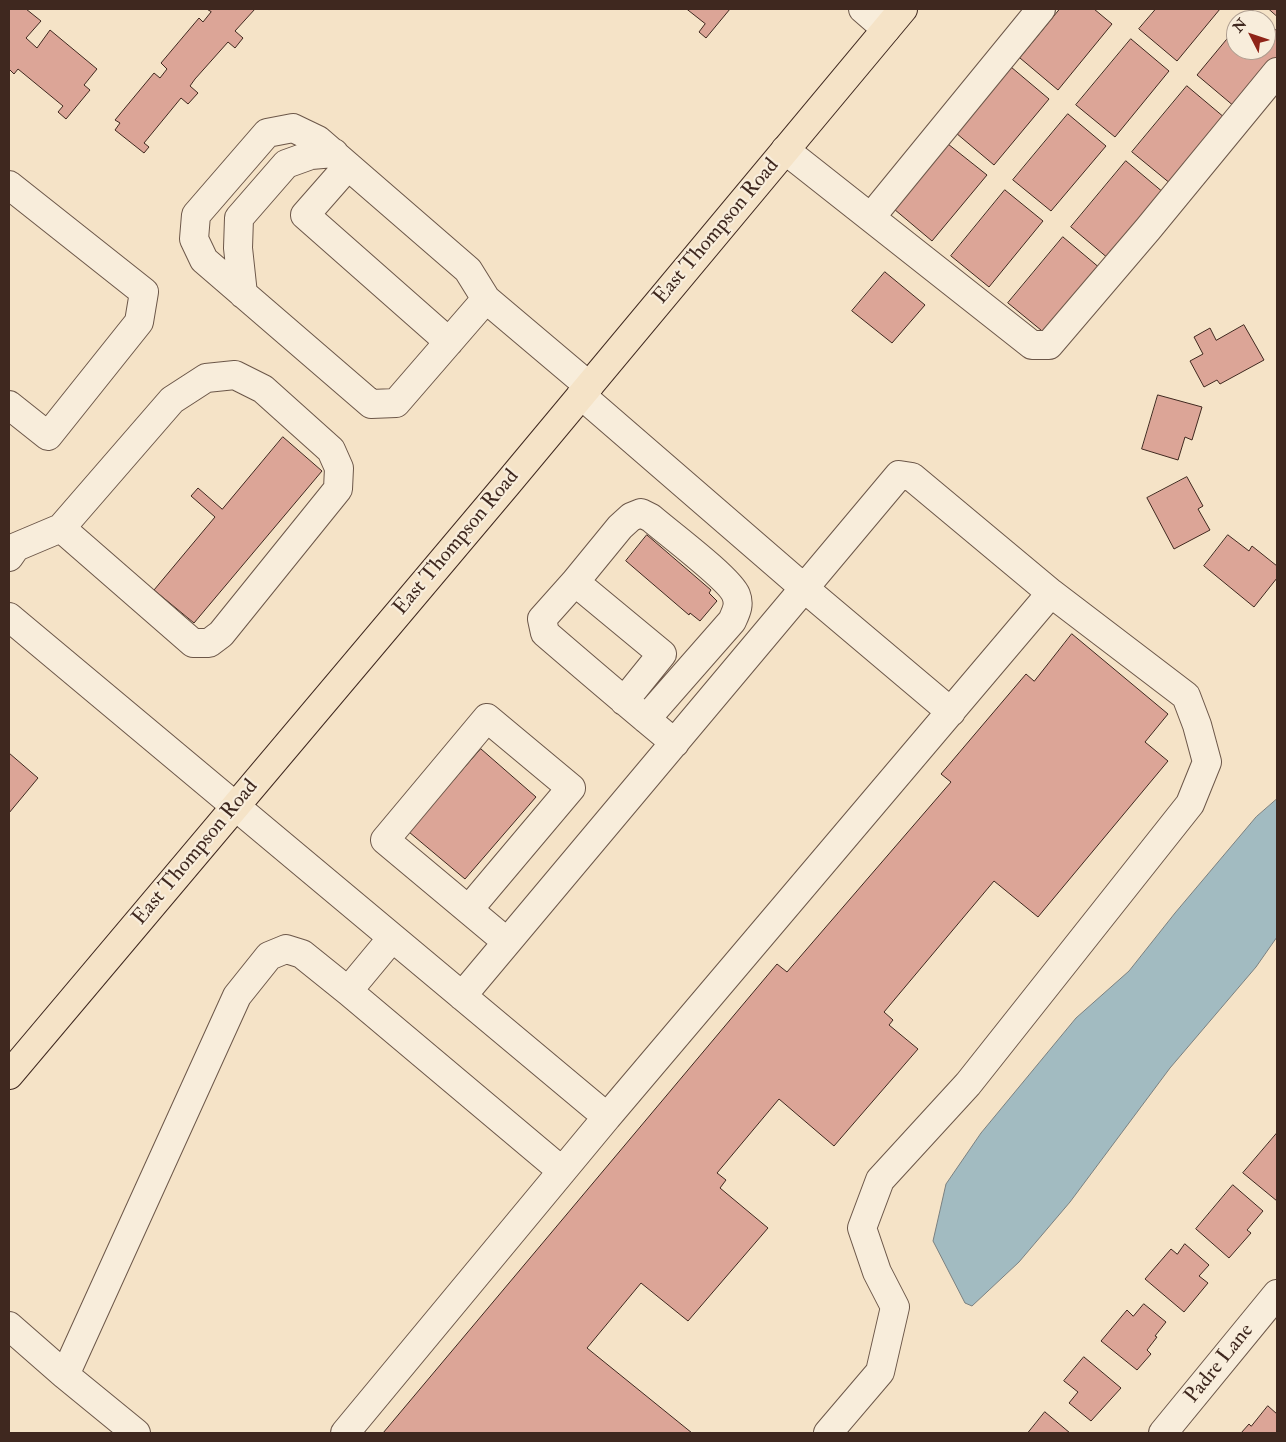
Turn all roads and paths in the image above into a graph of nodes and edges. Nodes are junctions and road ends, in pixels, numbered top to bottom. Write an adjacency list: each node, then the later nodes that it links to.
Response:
1 (863, 9): 3 (street)
2 (1041, 9): 8 (street)
3 (895, 19): 5 (main road, East Thompson Road)
4 (1277, 72): 8 (street)
5 (785, 150): 8 (street); 12 (main road, East Thompson Road)
6 (341, 159): 9 (street); 9 (street); 10 (street); 11 (street)
7 (9, 185): 13 (street)
8 (871, 217)
9 (243, 294): 11 (street)
10 (486, 299): 11 (street); 12 (street)
11 (449, 342)
12 (585, 391): 17 (street); 24 (main road, East Thompson Road)
13 (9, 405)
14 (61, 528): 14 (street); 15 (street)
15 (9, 557)
16 (575, 582): 20 (street); 20 (street); 22 (street)
17 (804, 588): 18 (street); 21 (street); 23 (street)
18 (1051, 593): 21 (street); 38 (street)
19 (9, 616): 24 (street)
20 (624, 700): 22 (street)
21 (951, 712): 31 (street)
22 (646, 719): 23 (street)
23 (674, 743): 27 (street)
24 (234, 807): 26 (street); 30 (main road, East Thompson Road)
25 (469, 909): 25 (street); 27 (street)
26 (392, 938): 28 (street); 29 (street)
27 (507, 942): 29 (street)
28 (348, 990): 32 (street); 35 (street)
29 (462, 996): 31 (street)
30 (9, 1075)
31 (607, 1117): 32 (street)
32 (562, 1171): 37 (street)
33 (1277, 1294): 39 (street, Padre Lane)
34 (9, 1326): 35 (street)
35 (65, 1375): 36 (street)
36 (136, 1433)
37 (345, 1433)
38 (828, 1433)
39 (1163, 1433)

